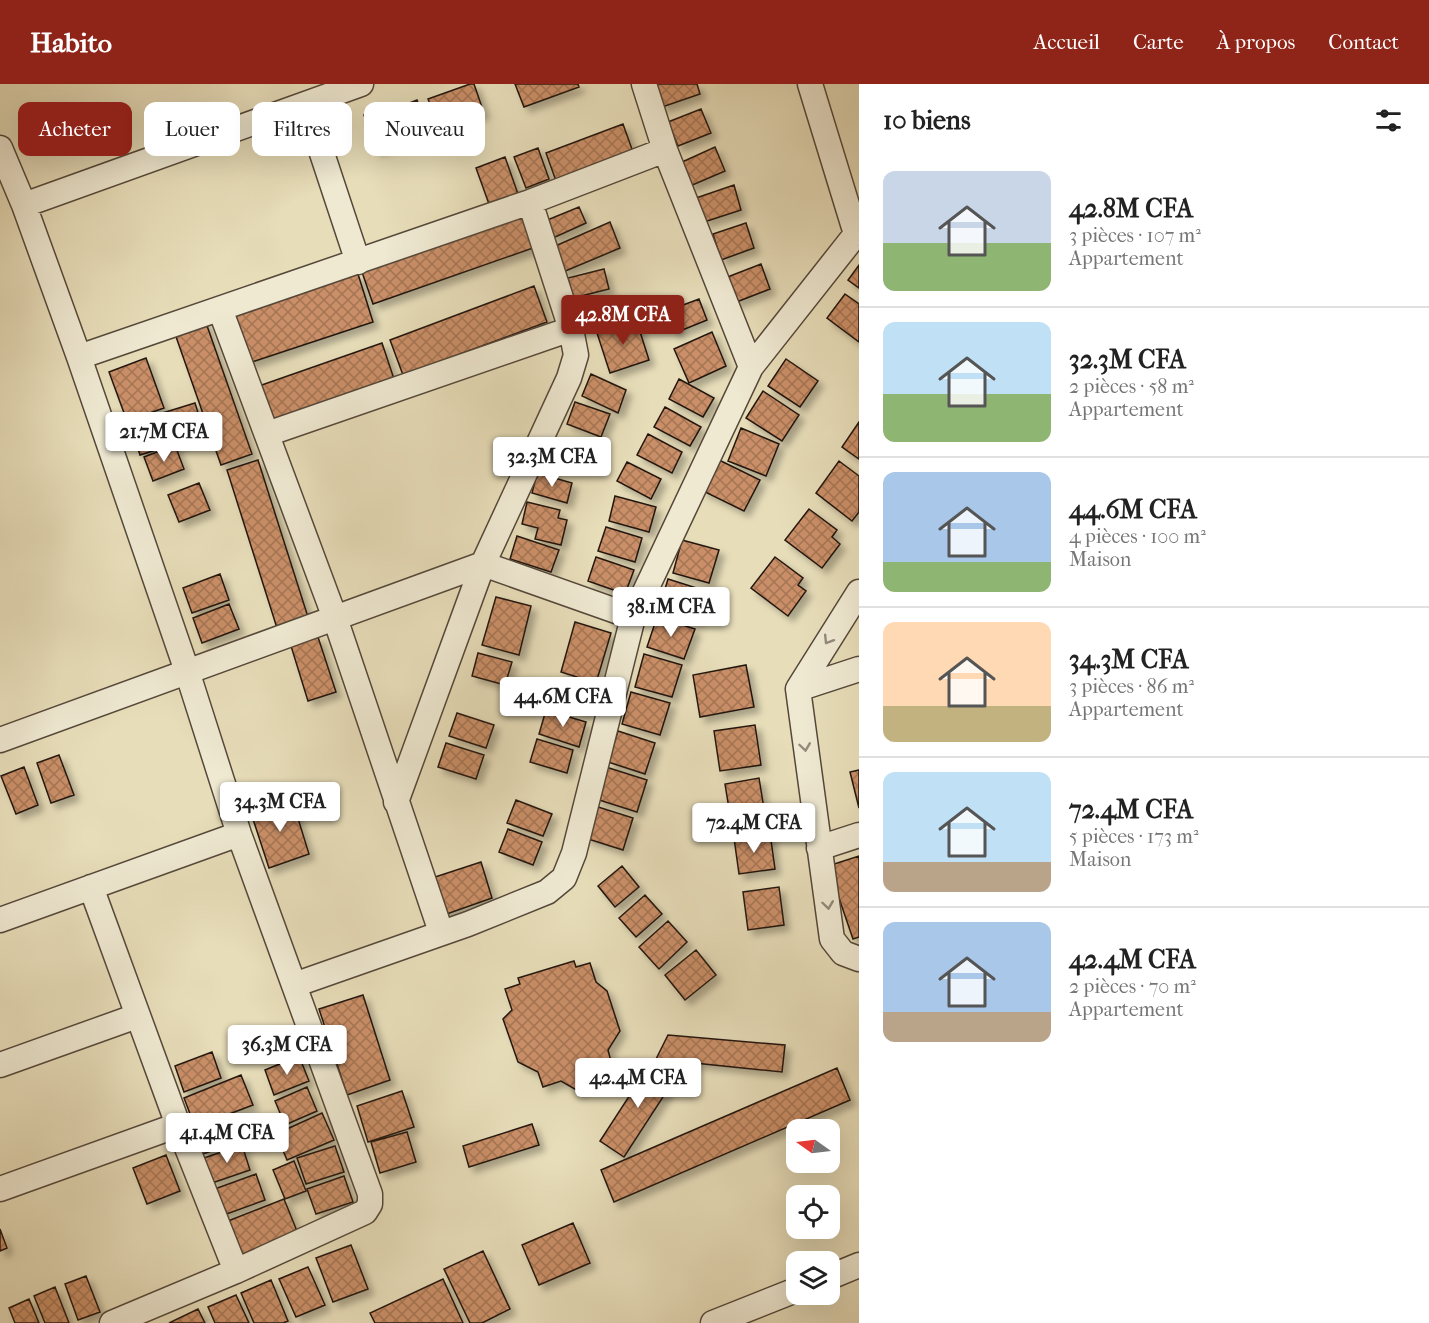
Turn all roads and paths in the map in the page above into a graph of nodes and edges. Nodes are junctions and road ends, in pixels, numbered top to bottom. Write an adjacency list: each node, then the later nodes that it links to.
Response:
1 (361, 84): 4 (street)
2 (644, 84): 7 (street)
3 (810, 84): 11 (street)
4 (314, 102)
5 (252, 124): 10 (street)
6 (0, 148): 10 (street)
7 (665, 150): 9 (street); 16 (street)
8 (323, 156): 12 (street)
9 (530, 202): 12 (street); 14 (street)
10 (24, 204): 15 (street)
11 (857, 229): 16 (street)
12 (358, 262): 13 (street)
13 (220, 309): 15 (street); 17 (street)
14 (571, 329): 17 (street); 18 (street)
15 (79, 357): 23 (street)
16 (751, 367): 20 (street)
17 (267, 434): 21 (street)
18 (483, 564): 20 (street); 21 (street); 26 (street)
19 (859, 592): 24 (street, one-way to 24)
20 (633, 617): 32 (street)
21 (335, 618): 23 (street); 26 (street)
22 (859, 669): 24 (street)
23 (187, 671): 25 (street); 27 (street)
24 (798, 689): 29 (street, one-way to 29)
25 (0, 740)
26 (396, 802): 32 (street)
27 (239, 834): 30 (street); 34 (street)
28 (859, 835): 29 (street)
29 (819, 848): 33 (street, one-way to 33)
30 (91, 887): 31 (street); 35 (street)
31 (0, 920)
32 (441, 932): 34 (street)
33 (859, 959)
34 (294, 985): 40 (street)
35 (137, 1016): 36 (street); 37 (street)
36 (0, 1065)
37 (178, 1125): 38 (street); 40 (street)
38 (0, 1189)
39 (859, 1265): 41 (street)
40 (236, 1271): 43 (street)
41 (840, 1273)
42 (786, 1294): 44 (street)
43 (112, 1323)
44 (713, 1323)

